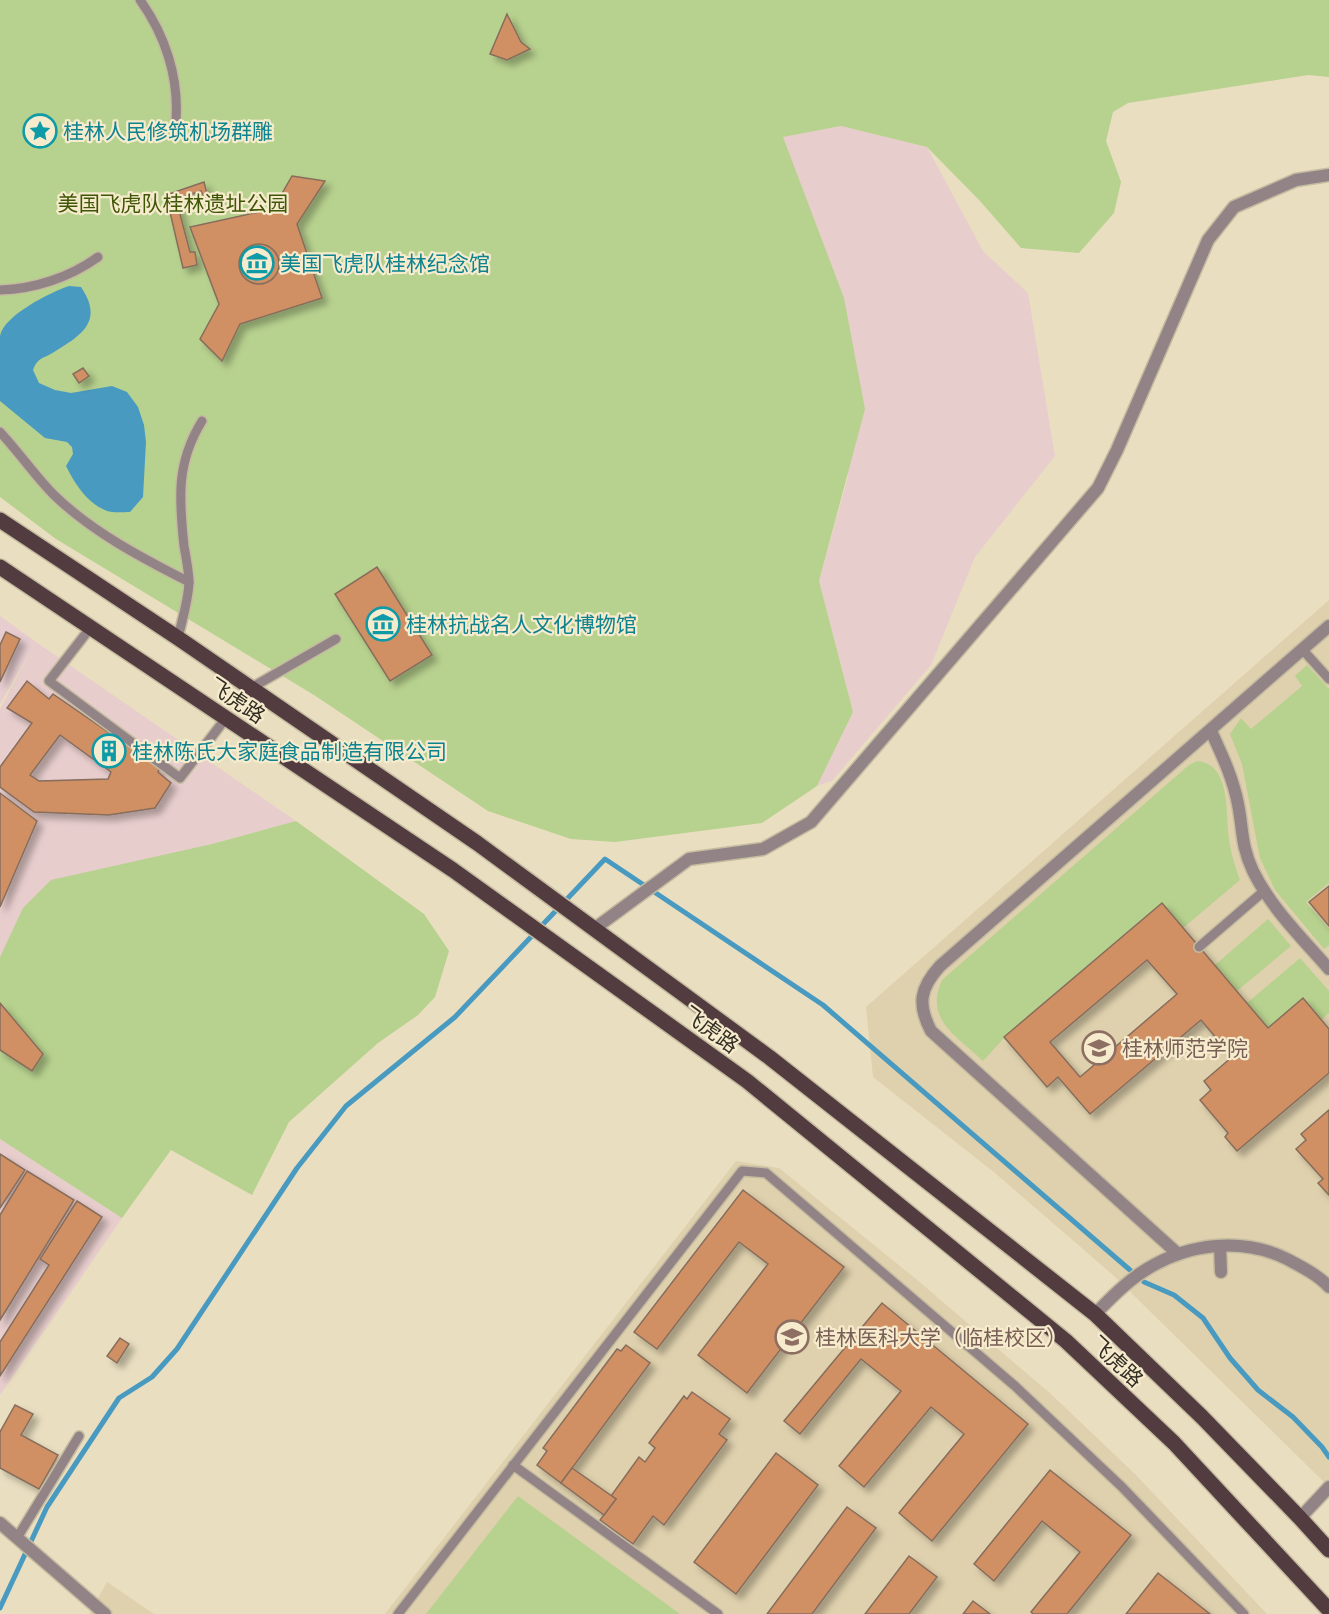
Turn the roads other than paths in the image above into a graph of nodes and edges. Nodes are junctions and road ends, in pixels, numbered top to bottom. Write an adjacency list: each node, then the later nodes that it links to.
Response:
1 (140, 0): 2 (lane)
2 (176, 120)
3 (1329, 175): 21 (street)
4 (98, 257): 5 (lane)
5 (0, 290)
6 (202, 421): 10 (lane)
7 (0, 432): 10 (lane)
8 (0, 520): 13 (main road, 飞虎路)
9 (0, 567): 12 (main road, 飞虎路)
10 (189, 582): 13 (lane)
11 (1329, 626): 15 (street)
12 (91, 627): 18 (main road, 飞虎路); 18 (lane)
13 (178, 638): 17 (main road, 飞虎路)
14 (336, 639): 17 (lane)
15 (1302, 649): 16 (lane); 19 (street)
16 (1329, 679)
17 (251, 688): 21 (main road, 飞虎路)
18 (226, 718): 36 (main road, 飞虎路)
19 (1211, 731): 20 (street); 25 (street)
20 (1264, 891): 22 (lane); 23 (street)
21 (594, 929): 28 (main road, 飞虎路)
22 (1200, 947)
23 (1329, 969)
24 (1220, 1246): 25 (street); 26 (street); 27 (street)
25 (1177, 1253): 28 (street)
26 (1221, 1272)
27 (1327, 1282)
28 (1095, 1314): 32 (main road, 飞虎路)
29 (80, 1436): 34 (lane)
30 (513, 1465): 38 (lane); 39 (lane); 40 (lane)
31 (1329, 1487): 32 (street)
32 (1300, 1518): 35 (main road, 飞虎路)
33 (0, 1523): 34 (street)
34 (20, 1541): 37 (street)
35 (1329, 1550)
36 (1329, 1610)
37 (105, 1614)
38 (398, 1614)
39 (718, 1614)
40 (1244, 1614)

